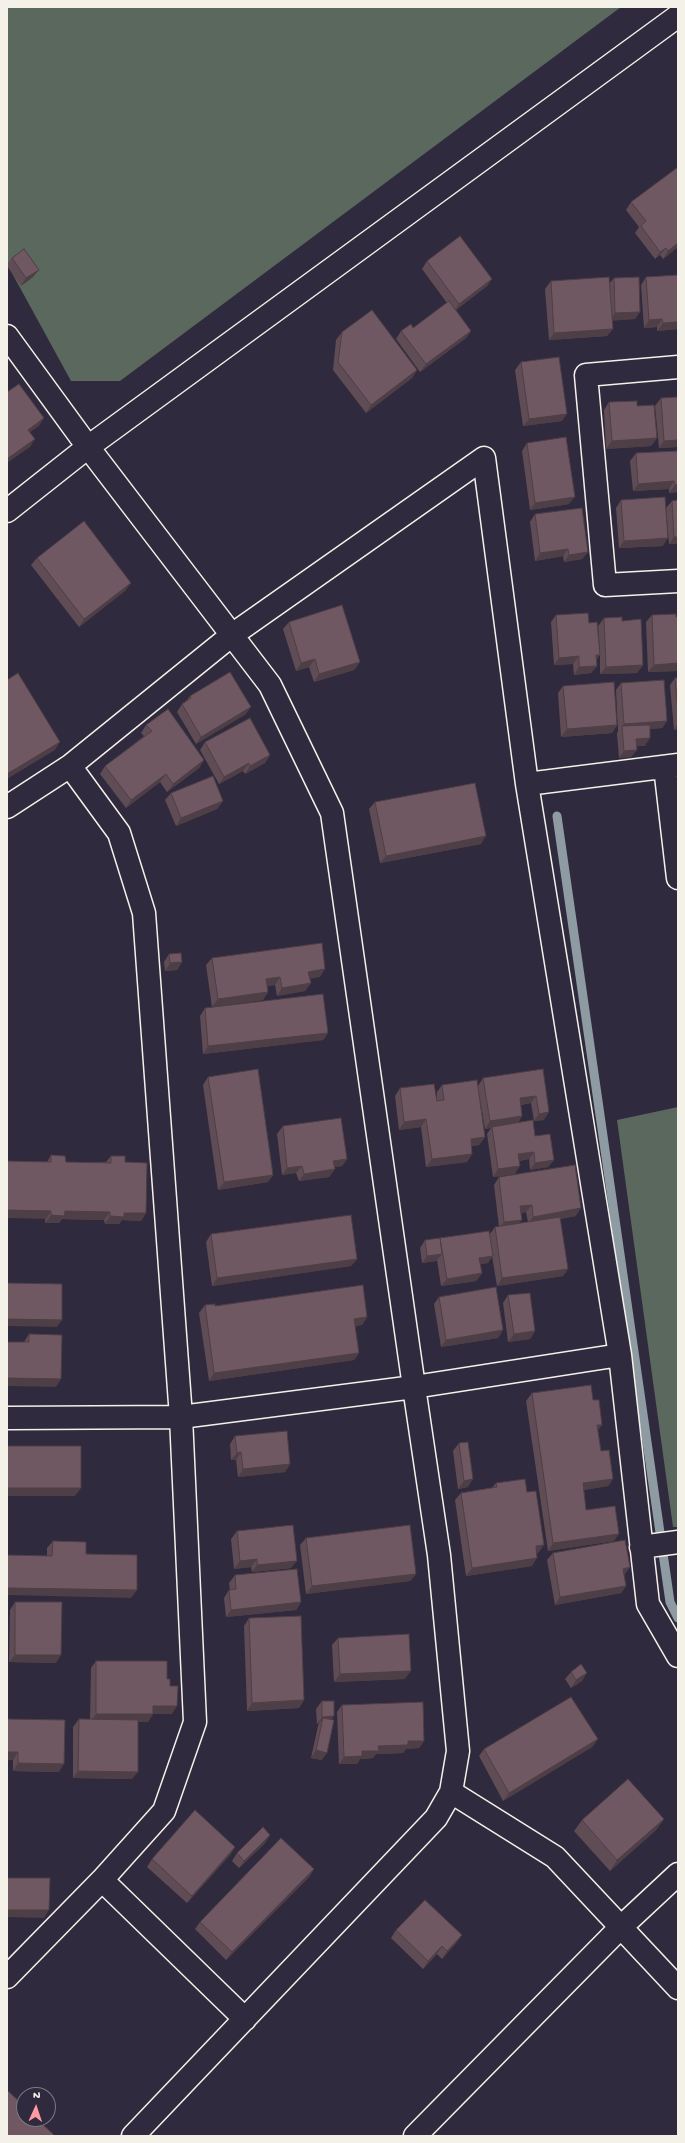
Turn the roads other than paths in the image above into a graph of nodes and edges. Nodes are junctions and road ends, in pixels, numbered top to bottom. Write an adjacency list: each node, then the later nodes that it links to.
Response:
1 (678, 16): 4 (street)
2 (7, 336): 4 (street)
3 (678, 367): 6 (street)
4 (88, 447): 5 (street); 7 (street)
5 (7, 511)
6 (678, 581)
7 (232, 635): 8 (street); 10 (street); 14 (street)
8 (70, 766): 11 (street); 15 (street)
9 (671, 766): 10 (street); 12 (street)
10 (527, 784): 13 (street)
11 (7, 807)
12 (678, 878)
13 (620, 1355): 14 (street); 18 (street)
14 (414, 1387): 15 (street); 20 (street)
15 (181, 1417): 16 (street); 22 (street)
16 (7, 1418)
17 (678, 1542): 18 (street)
18 (646, 1547): 19 (street)
19 (678, 1656)
20 (451, 1792): 23 (street); 26 (street)
21 (678, 1874): 23 (street)
22 (102, 1880): 24 (street); 26 (street)
23 (620, 1928): 25 (street); 28 (street)
24 (7, 1977)
25 (678, 1988)
26 (246, 2019): 27 (street)
27 (133, 2136)
28 (415, 2136)

